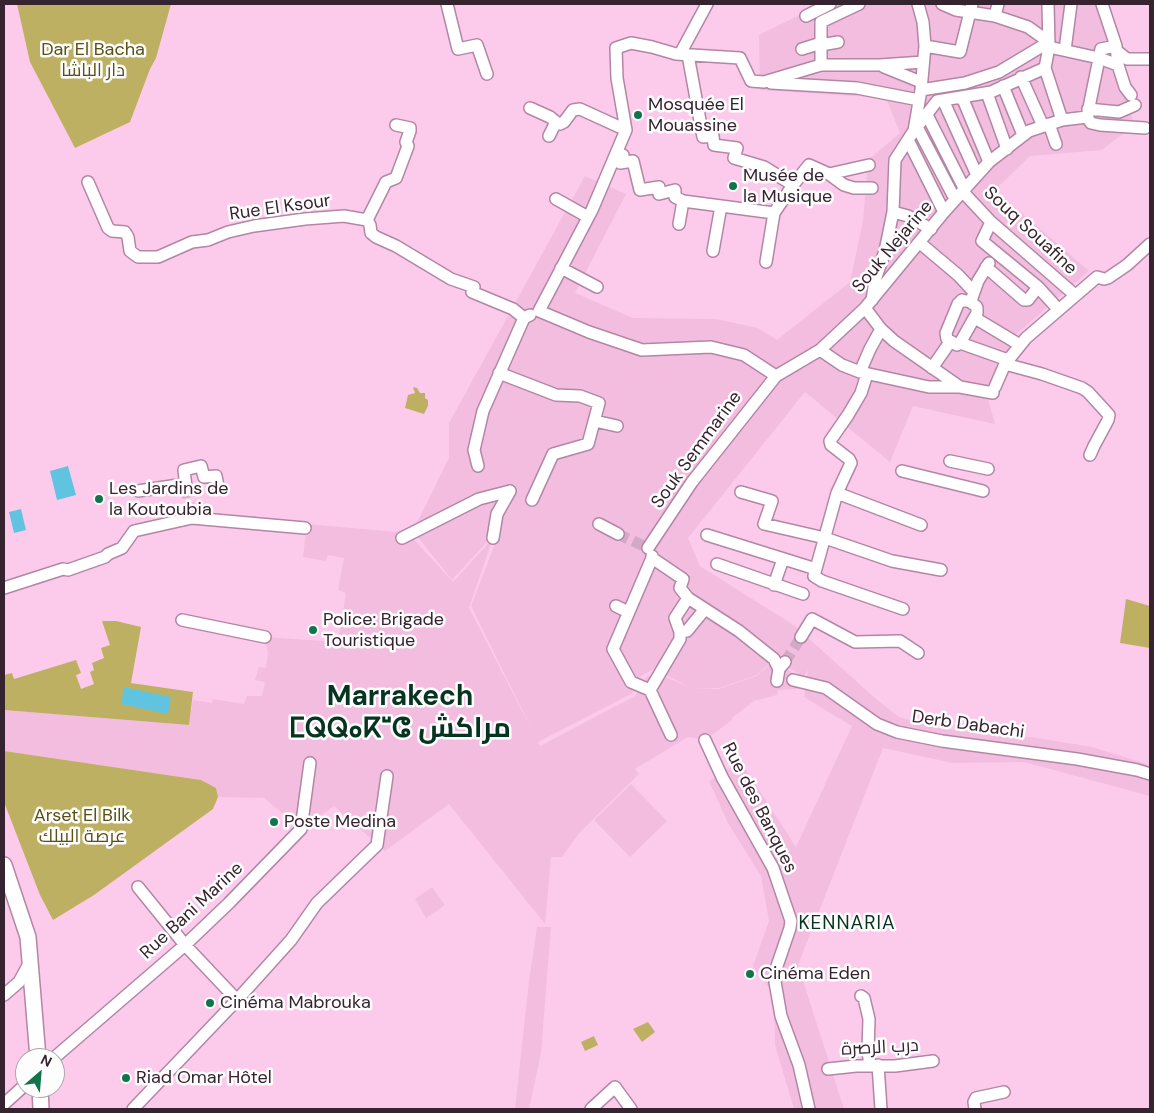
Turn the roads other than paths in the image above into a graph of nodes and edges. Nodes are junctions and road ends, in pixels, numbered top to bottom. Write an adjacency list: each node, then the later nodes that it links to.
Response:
1 (447, 4): 31 (street)
2 (707, 4): 22 (street)
3 (830, 4): 13 (street)
4 (859, 4): 11 (street)
5 (918, 4): 18 (street)
6 (942, 4): 12 (street)
7 (998, 4): 14 (street)
8 (1048, 4): 17 (street)
9 (1071, 4): 21 (street)
10 (1102, 4): 19 (street)
11 (845, 7): 16 (street)
12 (971, 7): 14 (street); 18 (street)
13 (806, 16)
14 (995, 16): 17 (street)
15 (838, 42): 16 (street)
16 (821, 44): 20 (street); 27 (street)
17 (1049, 44): 21 (street); 25 (street); 30 (street)
18 (925, 46): 26 (street)
19 (1116, 48): 23 (street); 24 (street); 29 (street)
20 (802, 49)
21 (1065, 50): 23 (street)
22 (684, 55): 33 (street); 47 (street); 63 (street)
23 (1099, 58): 29 (street); 40 (street)
24 (1149, 59)
25 (1020, 60): 32 (street); 35 (street)
26 (923, 62): 28 (street); 35 (street)
27 (821, 65): 28 (street); 33 (street)
28 (880, 65): 35 (street)
29 (1118, 65): 40 (street)
30 (1046, 68): 32 (street); 42 (street)
31 (487, 74)
32 (1025, 76): 34 (street); 45 (street)
33 (764, 82): 35 (street)
34 (1003, 86): 36 (street); 49 (street)
35 (920, 91): 48 (street)
36 (987, 92): 37 (street); 53 (street)
37 (962, 97): 38 (street); 57 (street)
38 (940, 100): 41 (street); 52 (street)
39 (530, 108): 43 (street)
40 (1088, 113): 42 (street); 46 (street)
41 (927, 114): 48 (street); 55 (street)
42 (1062, 120): 45 (street)
43 (556, 122): 47 (street); 50 (street)
44 (396, 125): 73 (street)
45 (1046, 125): 49 (street); 51 (street)
46 (1145, 128)
47 (626, 130): 54 (street)
48 (913, 133): 56 (street); 59 (street); 69 (street)
49 (1026, 133): 53 (street, Souk Nejarine)
50 (549, 136)
51 (1056, 144)
52 (963, 146): 55 (street); 61 (street)
53 (1007, 149): 57 (street, Souk Nejarine)
54 (616, 153): 67 (street); 72 (street)
55 (946, 154): 56 (street); 65 (street)
56 (934, 159): 59 (street); 65 (street)
57 (989, 162): 61 (street, Souk Nejarine)
58 (869, 165): 60 (street)
59 (921, 165): 70 (street)
60 (829, 174): 63 (street); 64 (street)
61 (976, 175): 65 (street, Souk Nejarine)
62 (88, 182): 73 (street, Rue El Ksour)
63 (793, 185): 71 (street)
64 (872, 188)
65 (961, 193): 70 (street, Souk Nejarine); 74 (street, Souq Souafine)
66 (556, 199): 72 (street)
67 (683, 201): 68 (street); 75 (street)
68 (721, 206): 71 (street); 79 (street)
69 (893, 212): 76 (street); 80 (street)
70 (944, 212): 76 (street, Souk Nejarine)
71 (774, 213): 83 (street)
72 (588, 217): 84 (street)
73 (367, 220): 93 (street)
74 (991, 222): 81 (street); 88 (street, Souq Souafine)
75 (679, 224)
76 (931, 229): 77 (street, Souk Nejarine)
77 (920, 242): 82 (street, Souk Nejarine); 89 (street)
78 (1150, 244): 88 (street)
79 (713, 251)
80 (885, 252): 82 (street); 90 (street)
81 (995, 254): 85 (street); 87 (street)
82 (906, 260): 90 (street, Souk Nejarine)
83 (766, 262)
84 (561, 268): 86 (street); 92 (street)
85 (986, 268): 87 (street); 89 (street)
86 (597, 287)
87 (1038, 287): 91 (street)
88 (1075, 295): 91 (street)
89 (972, 297): 94 (street); 96 (street)
90 (868, 304): 95 (street); 98 (street, Souk Nejarine)
91 (1058, 309): 97 (street)
92 (539, 312): 93 (street); 103 (street)
93 (524, 318): 102 (street)
94 (975, 318): 96 (street); 97 (street)
95 (881, 329): 100 (street); 101 (street)
96 (955, 343): 99 (street); 100 (street)
97 (1020, 345): 99 (street)
98 (820, 350): 101 (street); 103 (street, Souk Nejarine)
99 (1006, 362): 104 (street); 107 (street)
100 (932, 368): 104 (street)
101 (863, 373): 104 (street); 116 (street)
102 (499, 374): 105 (street); 109 (street)
103 (776, 376): 126 (street, Souk Semmarine)
104 (960, 388)
105 (595, 421): 106 (street); 117 (street)
106 (617, 426)
107 (1090, 455)
108 (950, 461): 110 (street)
109 (478, 466)
110 (988, 469)
111 (902, 471): 114 (street)
112 (218, 486): 113 (street)
113 (138, 491)
114 (983, 491)
115 (741, 492): 125 (street)
116 (837, 493): 119 (street); 125 (street)
117 (532, 500)
118 (599, 524): 121 (street)
119 (921, 525)
120 (305, 528): 132 (street)
121 (618, 534)
122 (707, 535): 127 (street)
123 (402, 538): 124 (street)
124 (493, 538)
125 (825, 538): 129 (street); 130 (street)
126 (651, 554): 134 (street); 138 (street, Souk Semmarine)
127 (783, 558): 129 (street); 131 (street)
128 (717, 564): 131 (street)
129 (816, 569): 137 (street)
130 (941, 570)
131 (774, 585): 133 (street)
132 (4, 588)
133 (803, 594)
134 (688, 598): 136 (street); 140 (street)
135 (616, 606): 138 (street)
136 (705, 609): 140 (street); 145 (street)
137 (903, 609)
138 (628, 612): 146 (street, Souk Semmarine)
139 (182, 620): 141 (street)
140 (680, 632): 146 (street)
141 (265, 637)
142 (801, 637): 143 (street)
143 (918, 653)
144 (793, 680): 150 (street, Derb Dabachi)
145 (777, 681)
146 (650, 690): 147 (street)
147 (671, 735)
148 (705, 740): 170 (street, Rue des Banques)
149 (310, 763): 154 (street, Rue Bani Marine)
150 (1150, 774)
151 (387, 776): 158 (street)
152 (4, 865): 155 (main road)
153 (138, 887): 154 (street)
154 (185, 945): 158 (street); 160 (street, Rue Bani Marine)
155 (31, 960): 156 (street); 159 (main road)
156 (4, 995)
157 (861, 996): 162 (street)
158 (237, 1000): 167 (street)
159 (37, 1048)
160 (65, 1049)
161 (933, 1062): 162 (street, درب الرصرة)
162 (874, 1066): 163 (street, درب الرصرة); 171 (street)
163 (828, 1069)
164 (1004, 1092): 172 (street)
165 (15, 1094): 166 (street)
166 (4, 1104)
167 (133, 1109)
168 (591, 1109): 169 (street)
169 (631, 1109)
170 (809, 1109)
171 (881, 1109)
172 (975, 1109)

